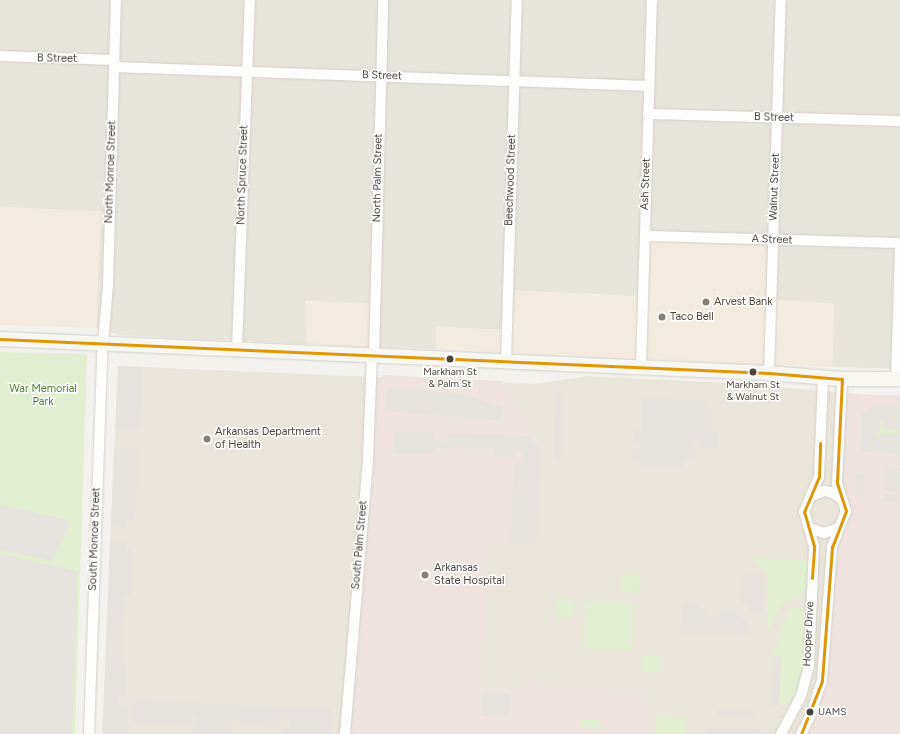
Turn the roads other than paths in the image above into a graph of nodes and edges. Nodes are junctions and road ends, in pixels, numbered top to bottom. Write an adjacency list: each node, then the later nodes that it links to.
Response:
1 (116, 0): 8 (street, North Monroe Street)
2 (250, 0): 9 (street, North Spruce Street)
3 (383, 0): 10 (street, North Palm Street)
4 (517, 0): 11 (street, Beechwood Street)
5 (652, 0): 12 (street, Ash Street)
6 (781, 0): 14 (street, Walnut Street)
7 (0, 56): 8 (street, B Street)
8 (114, 63): 9 (street, B Street); 20 (street, North Monroe Street)
9 (246, 72): 10 (street, B Street); 21 (street, North Spruce Street)
10 (381, 76): 11 (street, B Street); 22 (street, North Palm Street)
11 (515, 81): 12 (street, B Street); 23 (street, Beechwood Street)
12 (649, 86): 13 (street, Ash Street)
13 (648, 114): 14 (street, B Street); 16 (street, Ash Street)
14 (777, 118): 15 (street, B Street); 17 (street, Walnut Street)
15 (900, 121)
16 (645, 236): 17 (street, A Street); 24 (street, Ash Street)
17 (773, 240): 18 (street, A Street); 25 (street, Walnut Street)
18 (900, 244): 28 (street)
19 (0, 339): 20 (main road)
20 (103, 344): 21 (main road); 33 (street, South Monroe Street)
21 (237, 349): 22 (main road)
22 (373, 355): 23 (main road); 34 (street, South Palm Street)
23 (506, 361): 24 (main road)
24 (641, 367): 25 (main road)
25 (769, 373): 26 (main road)
26 (823, 377): 27 (main road); 29 (street, Hooper Drive)
27 (842, 379): 28 (main road); 30 (street, Hooper Drive)
28 (898, 379)
29 (810, 497): 30 (street); 31 (street, Hooper Drive)
30 (842, 499): 32 (street, Hooper Drive)
31 (810, 528): 32 (street); 35 (street, Hooper Drive)
32 (839, 528): 36 (street, Hooper Drive)
33 (88, 734)
34 (345, 734)
35 (781, 734)
36 (800, 734)

